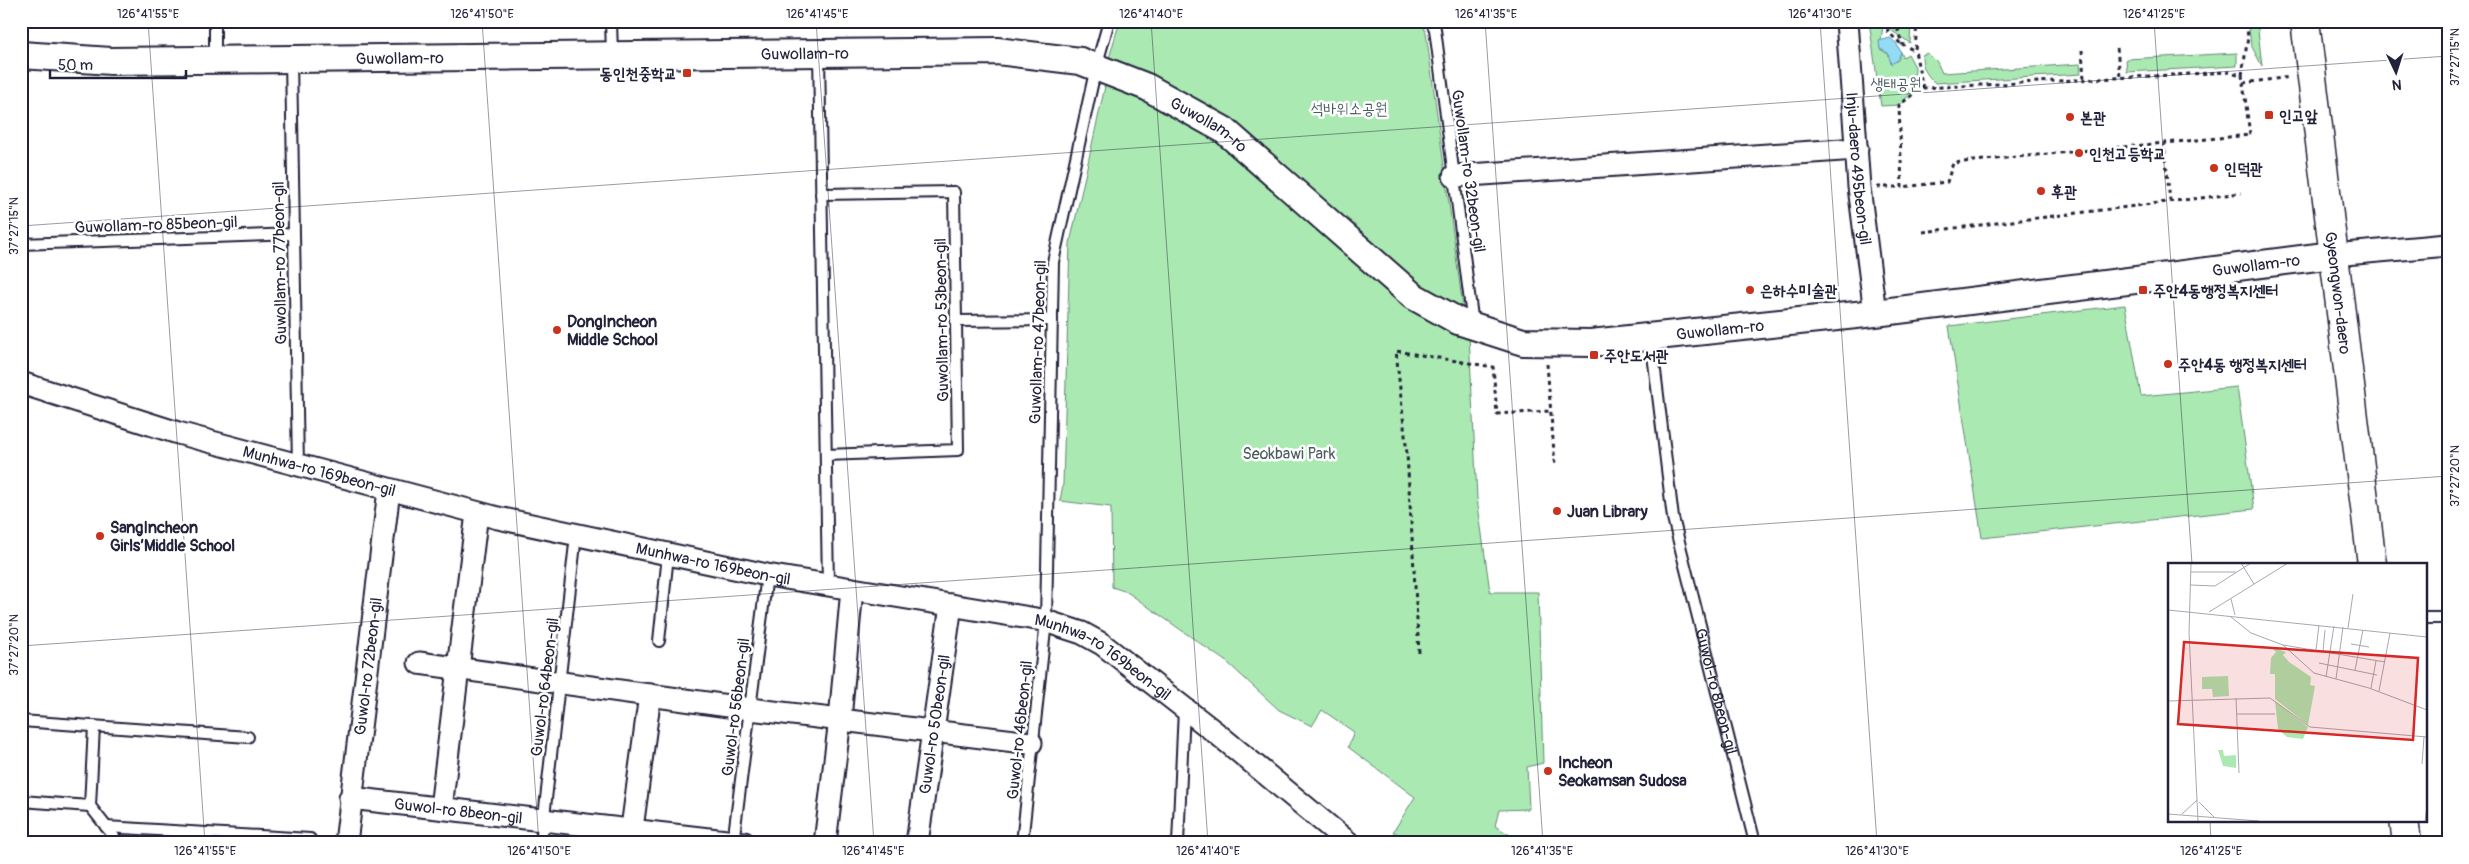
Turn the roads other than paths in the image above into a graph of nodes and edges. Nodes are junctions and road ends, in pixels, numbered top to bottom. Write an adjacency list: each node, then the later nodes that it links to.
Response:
1 (214, 21): 11 (lane)
2 (612, 21): 9 (lane)
3 (1109, 21): 12 (lane, Guwollam-ro 47beon-gil)
4 (1431, 21): 14 (lane, Guwollam-ro 32beon-gil)
5 (1847, 21): 13 (street, Inju-daero 495beon-gil)
6 (2305, 21): 19 (main road, Gyeongwon-daero)
7 (819, 53): 9 (street, Guwollam-ro); 12 (street, Guwollam-ro); 15 (lane)
8 (21, 55): 11 (street, Guwollam-ro)
9 (612, 55): 10 (street, Guwollam-ro)
10 (291, 59): 11 (street, Guwollam-ro); 16 (lane, Guwollam-ro 77beon-gil)
11 (215, 60)
12 (1096, 67): 21 (lane, Guwollam-ro 47beon-gil); 23 (street, Guwollam-ro)
13 (1857, 149): 14 (street); 20 (street, Inju-daero 495beon-gil)
14 (1454, 176): 23 (lane, Guwollam-ro 32beon-gil)
15 (821, 194): 22 (lane, Guwollam-ro 53beon-gil); 26 (lane)
16 (293, 234): 17 (lane, Guwollam-ro 85beon-gil); 27 (lane, Guwollam-ro 77beon-gil)
17 (21, 244)
18 (2448, 245): 19 (street)
19 (2333, 254): 20 (street, Guwollam-ro); 32 (main road, Gyeongwon-daero)
20 (1875, 313): 24 (street, Guwollam-ro)
21 (1052, 320): 22 (lane); 39 (lane, Guwollam-ro 47beon-gil)
22 (956, 321): 26 (lane, Guwollam-ro 53beon-gil)
23 (1473, 326): 24 (street, Guwollam-ro)
24 (1650, 336): 71 (lane, Guwol-ro 8beon-gil)
25 (21, 383): 27 (street, Munhwa-ro 169beon-gil)
26 (826, 455): 34 (lane)
27 (298, 467): 28 (street, Munhwa-ro 169beon-gil)
28 (389, 490): 29 (street, Munhwa-ro 169beon-gil); 53 (street, Guwol-ro 72beon-gil)
29 (477, 513): 30 (street, Munhwa-ro 169beon-gil); 42 (street)
30 (576, 535): 31 (street, Munhwa-ro 169beon-gil); 43 (lane, Guwol-ro 64beon-gil)
31 (668, 555): 33 (street, Munhwa-ro 169beon-gil); 40 (lane)
32 (2372, 563)
33 (767, 575): 34 (street, Munhwa-ro 169beon-gil); 46 (lane, Guwol-ro 56beon-gil)
34 (828, 585): 35 (street, Munhwa-ro 169beon-gil)
35 (852, 589): 36 (street, Munhwa-ro 169beon-gil); 47 (street)
36 (951, 605): 39 (street, Munhwa-ro 169beon-gil); 50 (street, Guwol-ro 50beon-gil)
37 (2426, 618): 38 (lane)
38 (2448, 618)
39 (1046, 622): 45 (street, Munhwa-ro 169beon-gil); 52 (lane, Guwol-ro 46beon-gil)
40 (660, 641)
41 (420, 662): 42 (street)
42 (457, 668): 43 (street); 56 (street)
43 (559, 682): 44 (street); 57 (lane, Guwol-ro 64beon-gil)
44 (650, 695): 46 (street); 60 (street)
45 (1184, 708): 69 (lane); 70 (street, Munhwa-ro 169beon-gil)
46 (750, 709): 47 (street); 61 (lane, Guwol-ro 56beon-gil)
47 (840, 719): 50 (street); 66 (street)
48 (21, 721): 49 (lane)
49 (94, 726): 51 (lane); 55 (lane)
50 (933, 730): 52 (street); 67 (street, Guwol-ro 50beon-gil)
51 (248, 737)
52 (1031, 743): 68 (lane, Guwol-ro 46beon-gil)
53 (350, 798): 56 (street, Guwol-ro 8beon-gil); 64 (street, Guwol-ro 72beon-gil)
54 (21, 801): 55 (lane)
55 (90, 806): 59 (lane)
56 (442, 808): 57 (street, Guwol-ro 8beon-gil)
57 (543, 820): 60 (street, Guwol-ro 8beon-gil); 65 (lane, Guwol-ro 64beon-gil)
58 (2404, 822): 72 (main road)
59 (106, 827): 62 (lane); 63 (lane)
60 (631, 836): 61 (street, Guwol-ro 8beon-gil)
61 (736, 842)
62 (115, 843)
63 (312, 843)
64 (346, 843)
65 (541, 843)
66 (825, 843)
67 (917, 843)
68 (1022, 843)
69 (1178, 843)
70 (1349, 843)
71 (1755, 843)
72 (2407, 843)

